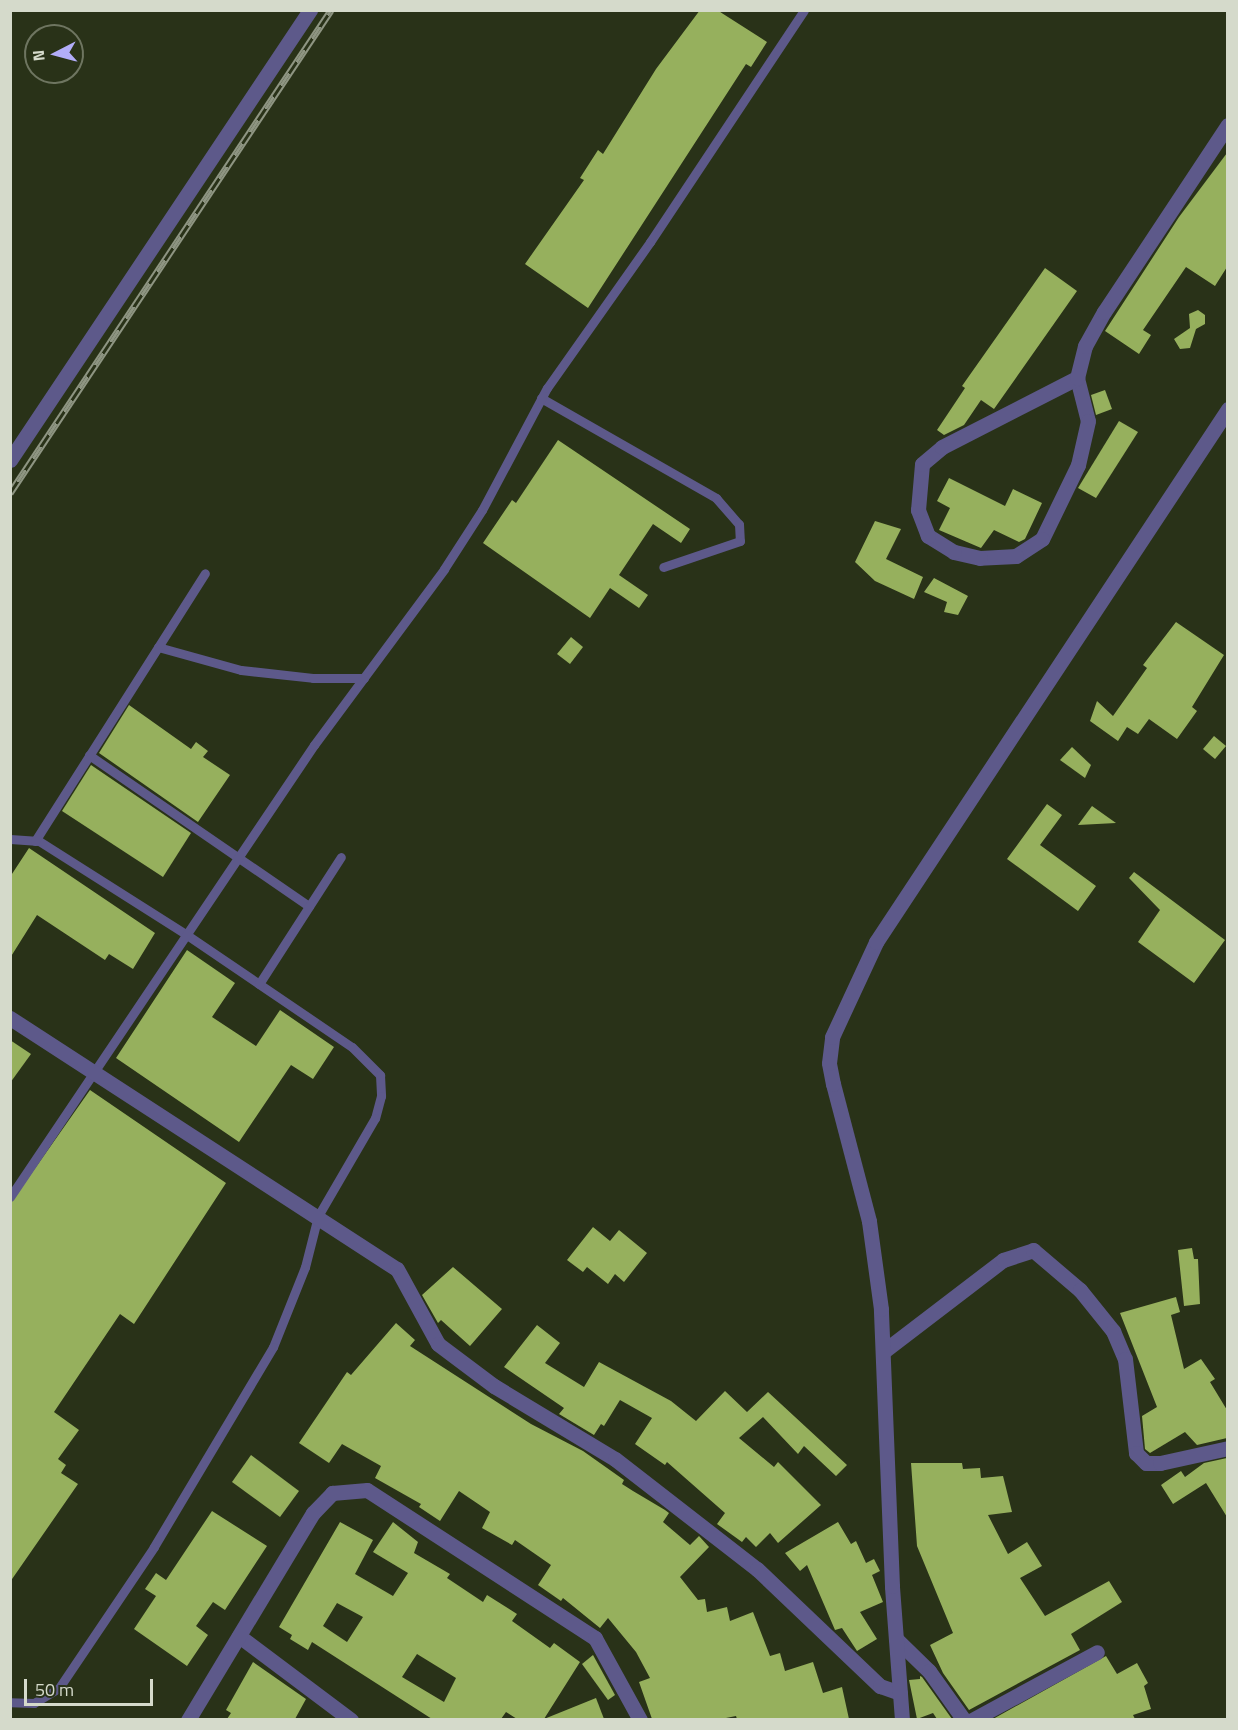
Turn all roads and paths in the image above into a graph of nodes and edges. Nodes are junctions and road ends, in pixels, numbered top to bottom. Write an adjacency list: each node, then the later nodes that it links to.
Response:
1 (310, 10): 7 (street)
2 (804, 10): 5 (lane)
3 (1227, 125): 4 (street)
4 (1077, 378): 4 (street)
5 (541, 398): 8 (lane); 11 (lane)
6 (1227, 409): 24 (street)
7 (10, 460)
8 (663, 567)
9 (205, 573): 10 (lane)
10 (158, 647): 11 (lane); 12 (lane)
11 (364, 678): 16 (lane)
12 (89, 755): 14 (lane); 16 (lane)
13 (10, 839): 14 (lane)
14 (35, 841): 18 (lane)
15 (341, 856): 17 (lane)
16 (239, 858): 17 (lane); 18 (lane)
17 (309, 906): 19 (lane)
18 (187, 935): 19 (lane); 21 (lane)
19 (259, 984): 23 (lane)
20 (10, 1018): 21 (street)
21 (95, 1070): 22 (lane); 23 (street)
22 (10, 1197)
23 (318, 1216): 29 (street); 30 (lane)
24 (884, 1351): 25 (street); 27 (street)
25 (1227, 1448)
26 (239, 1636): 31 (street); 32 (street); 33 (street)
27 (896, 1639): 29 (street); 35 (street)
28 (1097, 1652): 36 (street)
29 (900, 1693): 34 (street)
30 (10, 1702)
31 (188, 1719)
32 (351, 1719)
33 (640, 1719)
34 (902, 1719)
35 (964, 1719)
36 (972, 1719)

